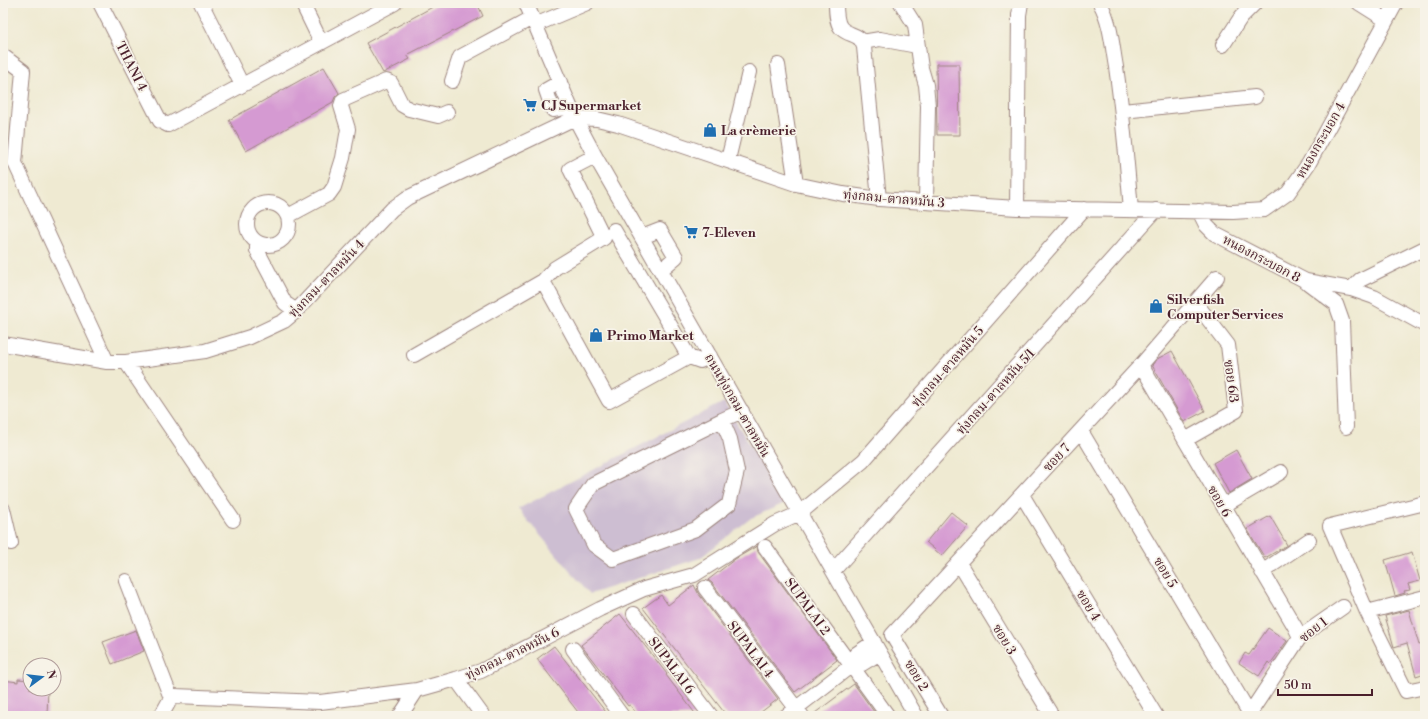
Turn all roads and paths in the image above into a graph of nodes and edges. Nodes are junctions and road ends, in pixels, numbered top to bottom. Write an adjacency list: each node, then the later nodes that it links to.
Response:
1 (100, 3): 24 (street, THANI 4)
2 (201, 3): 24 (street)
3 (302, 3): 16 (street)
4 (395, 3): 16 (street)
5 (526, 3): 15 (street, ถนนทุ่งกลม-ตาลหมัน)
6 (587, 3): 15 (street)
7 (836, 3): 17 (street)
8 (901, 3): 19 (street)
9 (1021, 3): 34 (street)
10 (1100, 3): 28 (street)
11 (1255, 3): 18 (street)
12 (1359, 3): 14 (street)
13 (1396, 3): 14 (street, หนองกระบอก 4)
14 (1386, 20): 38 (street, หนองกระบอก 4)
15 (534, 22): 23 (street); 27 (street, ถนนทุ่งกลม-ตาลหมัน)
16 (321, 42): 24 (street)
17 (862, 42): 19 (street); 32 (street)
18 (1223, 45)
19 (918, 46): 33 (street)
20 (3, 56): 59 (street)
21 (778, 65): 31 (street)
22 (749, 72): 30 (street)
23 (452, 81)
24 (242, 85)
25 (1254, 97): 28 (street)
26 (447, 112): 39 (street)
27 (573, 112): 29 (street, ถนนทุ่งกลม-ตาลหมัน); 30 (street, ทุ่งกลม-ตาลหมัน 3); 53 (street, ทุ่งกลม-ตาลหมัน 4)
28 (1123, 112): 36 (street)
29 (595, 156): 40 (street, ถนนทุ่งกลม-ตาลหมัน); 41 (street)
30 (728, 160): 31 (street, ทุ่งกลม-ตาลหมัน 3)
31 (796, 184): 32 (street, ทุ่งกลม-ตาลหมัน 3)
32 (879, 199): 33 (street, ทุ่งกลม-ตาลหมัน 3)
33 (926, 201): 34 (street, ทุ่งกลม-ตาลหมัน 3)
34 (1017, 208): 35 (street, ทุ่งกลม-ตาลหมัน 3)
35 (1084, 209): 36 (street, ทุ่งกลม-ตาลหมัน 3); 72 (street, ทุ่งกลม-ตาลหมัน 5)
36 (1131, 210): 37 (street, ทุ่งกลม-ตาลหมัน 3)
37 (1156, 210): 38 (street, ทุ่งกลม-ตาลหมัน 3); 78 (street, ทุ่งกลม-ตาลหมัน 5/1)
38 (1199, 211): 48 (street, หนองกระบอก 8)
39 (288, 216): 43 (street); 43 (street)
40 (632, 219): 41 (street); 42 (street, ถนนทุ่งกลม-ตาลหมัน)
41 (609, 234): 47 (street); 51 (street)
42 (642, 237): 45 (street, ถนนทุ่งกลม-ตาลหมัน); 45 (street)
43 (257, 243): 53 (street)
44 (1425, 248): 49 (street)
45 (661, 270): 50 (street, ถนนทุ่งกลม-ตาลหมัน)
46 (1217, 277): 52 (street, ซอย 7)
47 (543, 281): 56 (street); 58 (street)
48 (1306, 281): 49 (street, หนองกระบอก 8); 64 (street)
49 (1351, 289): 54 (street, หนองกระบอก 8)
50 (673, 291): 51 (street); 57 (street, ถนนทุ่งกลม-ตาลหมัน)
51 (656, 302): 58 (street)
52 (1195, 302): 61 (street, ซอย 7); 66 (street, ซอย 6/3)
53 (296, 311): 60 (street, ทุ่งกลม-ตาลหมัน 4)
54 (1425, 325)
55 (3, 344): 59 (street, ทุ่งกลม-ตาลหมัน 4)
56 (414, 355)
57 (710, 356): 58 (street); 62 (street, ถนนทุ่งกลม-ตาลหมัน)
58 (689, 357)
59 (107, 362): 60 (street, ทุ่งกลม-ตาลหมัน 4)
60 (126, 362): 73 (street)
61 (1141, 365): 65 (street, ซอย 7); 66 (street, ซอย 6)
62 (742, 411): 63 (street); 72 (street, ถนนทุ่งกลม-ตาลหมัน)
63 (722, 420): 63 (street)
64 (1346, 427)
65 (1081, 431): 68 (street, ซอย 7); 96 (street, ซอย 5)
66 (1185, 440): 70 (street, ซอย 6)
67 (1281, 472): 70 (street)
68 (1022, 495): 77 (street, ซอย 7); 106 (street, ซอย 4)
69 (1425, 503): 84 (street)
70 (1223, 506): 79 (street, ซอย 6)
71 (3, 508): 75 (street)
72 (800, 513): 78 (street, ถนนทุ่งกลม-ตาลหมัน); 91 (street, ทุ่งกลม-ตาลหมัน 6)
73 (233, 520)
74 (1308, 540): 79 (street)
75 (11, 543)
76 (765, 547): 90 (street, SUPALAI 2)
77 (959, 563): 86 (street, ซอย 7); 105 (street, ซอย 3)
78 (833, 571): 88 (street, ถนนทุ่งกลม-ตาลหมัน)
79 (1262, 572): 87 (street, ซอย 6)
80 (126, 582): 94 (street)
81 (705, 588): 95 (street, SUPALAI 4)
82 (1425, 597): 84 (street)
83 (1343, 607): 87 (street, ซอย 1)
84 (1367, 612): 92 (street)
85 (634, 614): 101 (street, SUPALAI 6)
86 (892, 635): 104 (street, ซอย 2)
87 (1300, 637): 96 (street, ซอย 1)
88 (877, 648): 90 (street); 103 (street, ถนนทุ่งกลม-ตาลหมัน)
89 (572, 649): 100 (street)
90 (852, 665): 95 (street); 102 (street, SUPALAI 2)
91 (456, 679): 93 (street, ทุ่งกลม-ตาลหมัน 6); 99 (street)
92 (1425, 687)
93 (417, 690): 94 (street, ทุ่งกลม-ตาลหมัน 6); 98 (street)
94 (171, 698): 97 (street)
95 (795, 714)
96 (1249, 715)
97 (162, 716)
98 (400, 716)
99 (483, 716)
100 (622, 716)
101 (711, 716)
102 (888, 716)
103 (916, 716)
104 (941, 716)
105 (1052, 716)
106 (1156, 716)

